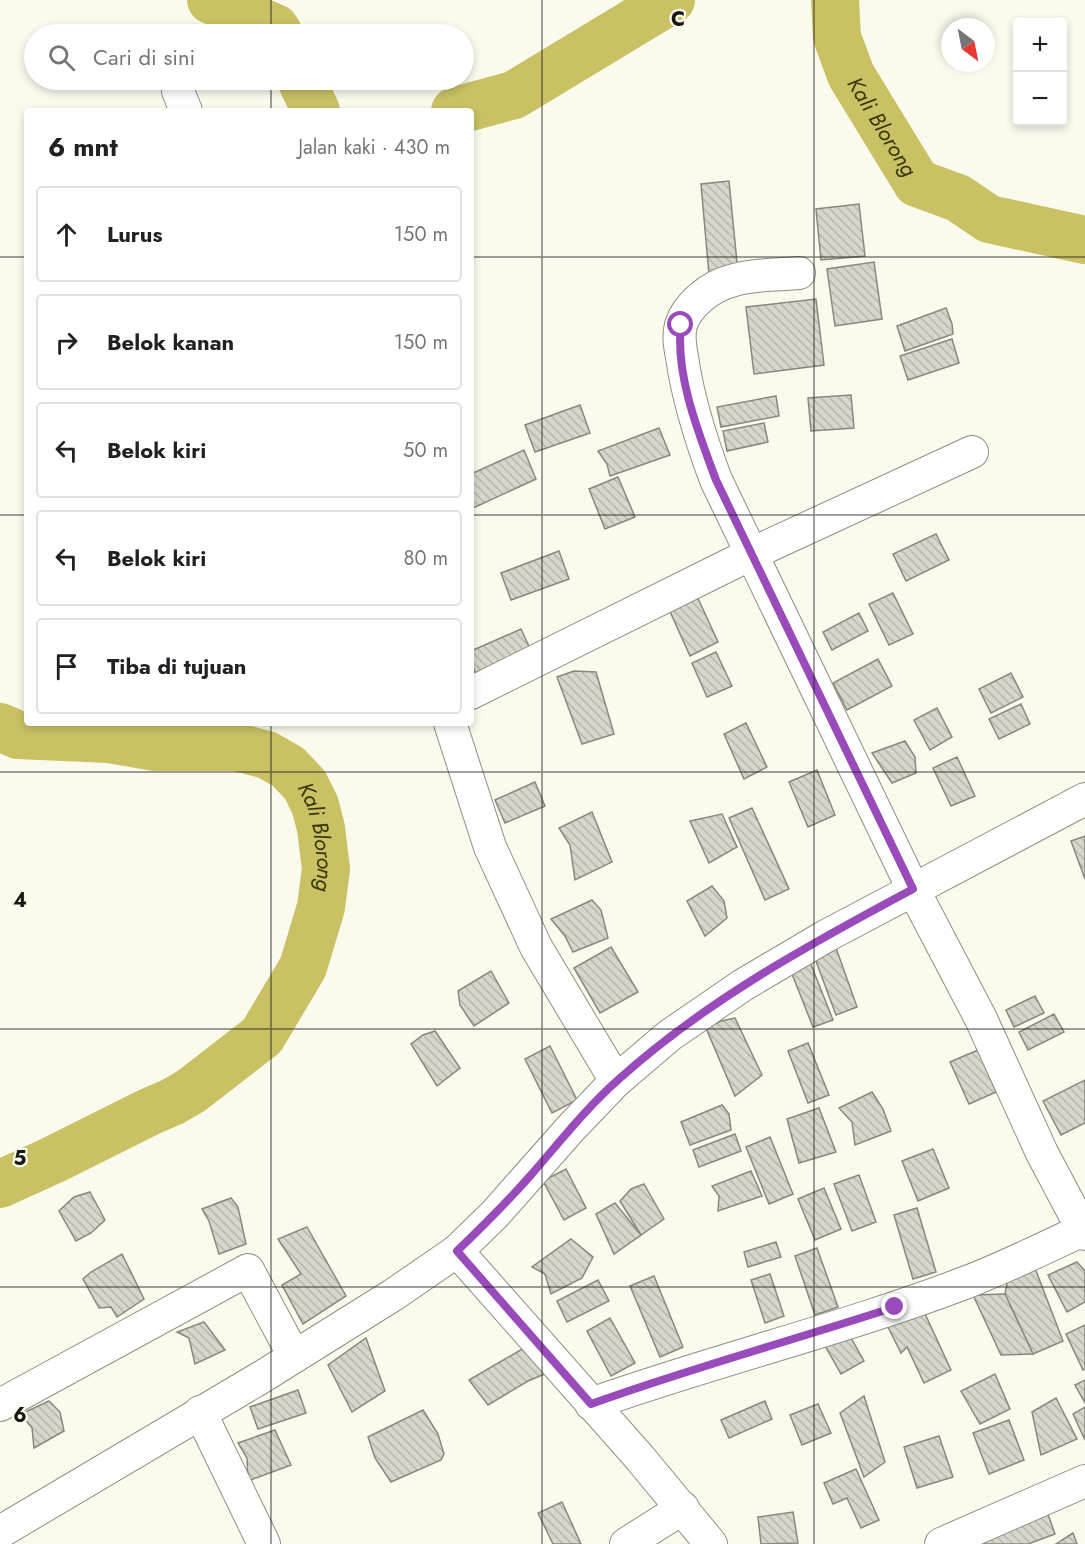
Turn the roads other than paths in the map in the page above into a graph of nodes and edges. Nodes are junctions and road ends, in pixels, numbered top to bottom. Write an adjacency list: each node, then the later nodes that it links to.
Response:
1 (799, 273): 3 (street)
2 (972, 452): 3 (street)
3 (751, 554): 4 (street); 7 (street)
4 (474, 692)
5 (451, 726): 8 (street)
6 (1085, 799): 7 (street)
7 (913, 889): 8 (street); 9 (street)
8 (616, 1081): 10 (street)
9 (1084, 1232): 12 (street)
10 (457, 1251): 11 (street); 12 (street)
11 (294, 1356): 13 (street); 14 (street)
12 (591, 1404): 16 (street)
13 (0, 1405)
14 (200, 1412): 17 (street); 18 (street)
15 (1085, 1480): 21 (street)
16 (683, 1508): 19 (street); 20 (street)
17 (0, 1532)
18 (264, 1544)
19 (626, 1544)
20 (711, 1544)
21 (941, 1544)

